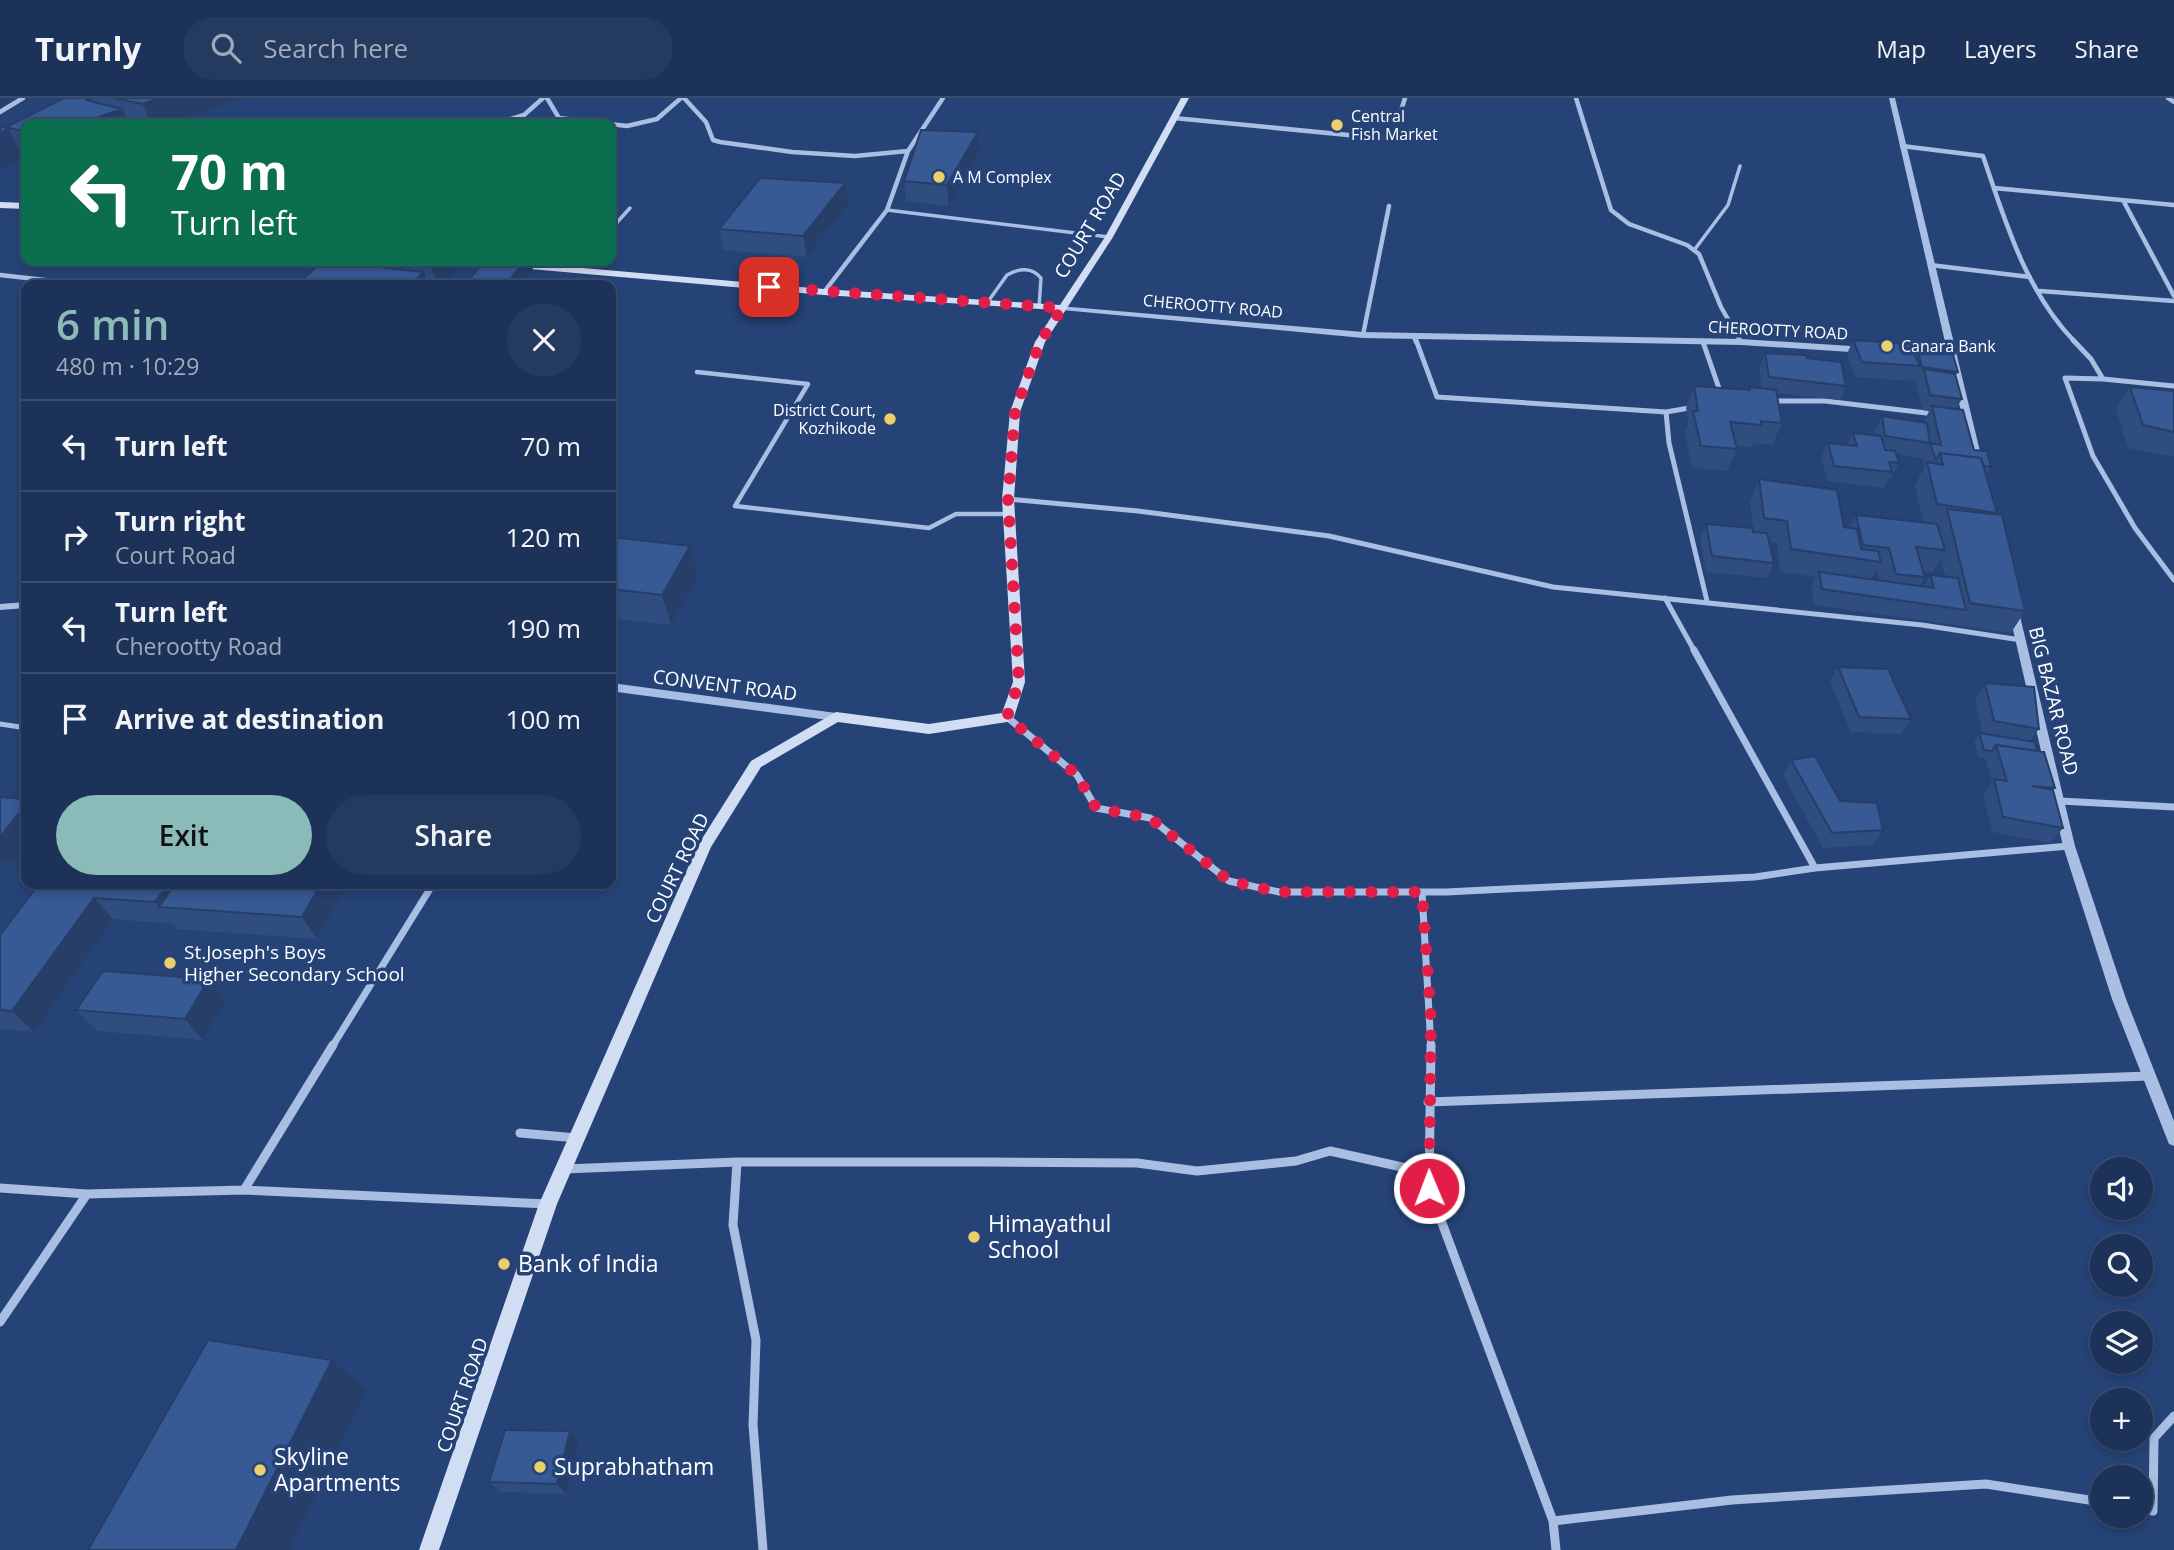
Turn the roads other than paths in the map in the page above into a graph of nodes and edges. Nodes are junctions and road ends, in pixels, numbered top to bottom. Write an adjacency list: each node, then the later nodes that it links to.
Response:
1 (23, 98): 11 (street)
2 (545, 98): 13 (street); 14 (street)
3 (682, 98): 15 (street); 17 (street)
4 (943, 98): 17 (street)
5 (1185, 98): 12 (main road, COURT ROAD)
6 (1405, 98): 12 (street)
7 (1576, 98): 29 (street)
8 (1892, 98): 16 (street)
9 (2168, 98): 10 (street)
10 (2174, 102)
11 (0, 112)
12 (1174, 118): 28 (main road, COURT ROAD)
13 (513, 119)
14 (568, 119)
15 (616, 125)
16 (1902, 146): 19 (street); 30 (street)
17 (908, 151): 26 (street)
18 (1740, 166): 29 (lane)
19 (1994, 188): 20 (street); 33 (street)
20 (2124, 202): 22 (street); 37 (street)
21 (0, 205): 23 (main road)
22 (2174, 205)
23 (21, 206)
24 (1389, 206): 41 (street)
25 (630, 208): 27 (lane)
26 (887, 210): 28 (lane); 36 (street)
27 (616, 223)
28 (1109, 237): 40 (main road, COURT ROAD)
29 (1695, 249): 44 (street)
30 (1930, 265): 33 (street); 47 (street)
31 (589, 266): 36 (main road, CHEROOTTY ROAD)
32 (0, 275): 34 (street)
33 (2030, 278): 35 (street)
34 (44, 280)
35 (2040, 291): 37 (street); 49 (street)
36 (824, 292): 38 (main road, CHEROOTTY ROAD)
37 (2174, 299)
38 (987, 303): 39 (main road, CHEROOTTY ROAD); 39 (lane)
39 (1039, 307): 40 (main road, CHEROOTTY ROAD)
40 (1062, 308): 41 (street, CHEROOTTY ROAD); 59 (main road, COURT ROAD)
41 (1363, 335): 42 (street, CHEROOTTY ROAD)
42 (1414, 336): 43 (street, CHEROOTTY ROAD); 54 (street)
43 (1703, 342): 44 (street, CHEROOTTY ROAD); 52 (street)
44 (1741, 342): 45 (street, CHEROOTTY ROAD)
45 (1873, 351)
46 (1938, 355): 47 (street)
47 (1952, 356): 57 (street)
48 (698, 372): 60 (lane)
49 (2103, 379): 50 (street); 61 (street)
50 (2174, 386)
51 (1761, 401): 55 (street)
52 (1716, 403)
53 (1709, 404): 54 (street)
54 (1666, 412): 64 (street)
55 (1940, 414)
56 (1953, 415): 57 (street)
57 (1966, 417): 58 (street)
58 (1980, 474)
59 (1008, 499): 60 (main road, COURT ROAD); 63 (street)
60 (1009, 514): 70 (main road, COURT ROAD)
61 (2174, 580)
62 (2009, 590): 67 (street, BIG BAZAR ROAD)
63 (1665, 598): 64 (street); 76 (street)
64 (1707, 601): 67 (street)
65 (21, 604): 66 (street)
66 (0, 607)
67 (2021, 640): 73 (street, BIG BAZAR ROAD)
68 (616, 688): 69 (street, CONVENT ROAD)
69 (836, 717): 70 (main road); 82 (main road, COURT ROAD)
70 (1007, 717): 78 (street)
71 (0, 724): 72 (lane)
72 (21, 728)
73 (2060, 801): 74 (street); 75 (street, BIG BAZAR ROAD)
74 (2174, 807)
75 (2069, 846): 76 (street); 79 (street, BIG BAZAR ROAD)
76 (1815, 868): 78 (street)
77 (430, 889): 88 (street)
78 (1422, 892): 80 (street)
79 (2150, 1076): 80 (street); 83 (street, BIG BAZAR ROAD)
80 (1428, 1102): 86 (street)
81 (520, 1133): 82 (street)
82 (578, 1138): 85 (main road, COURT ROAD)
83 (2174, 1139)
84 (737, 1162): 85 (street); 86 (street); 97 (street)
85 (564, 1169): 90 (main road, COURT ROAD)
86 (1429, 1173): 95 (street)
87 (0, 1188): 89 (street)
88 (244, 1190): 89 (street); 90 (street)
89 (88, 1194): 91 (street)
90 (548, 1204): 96 (main road, COURT ROAD)
91 (0, 1322)
92 (2174, 1416): 94 (street)
93 (2090, 1500): 95 (street)
94 (2153, 1511)
95 (1553, 1521): 98 (street)
96 (429, 1550)
97 (763, 1550)
98 (1556, 1550)

